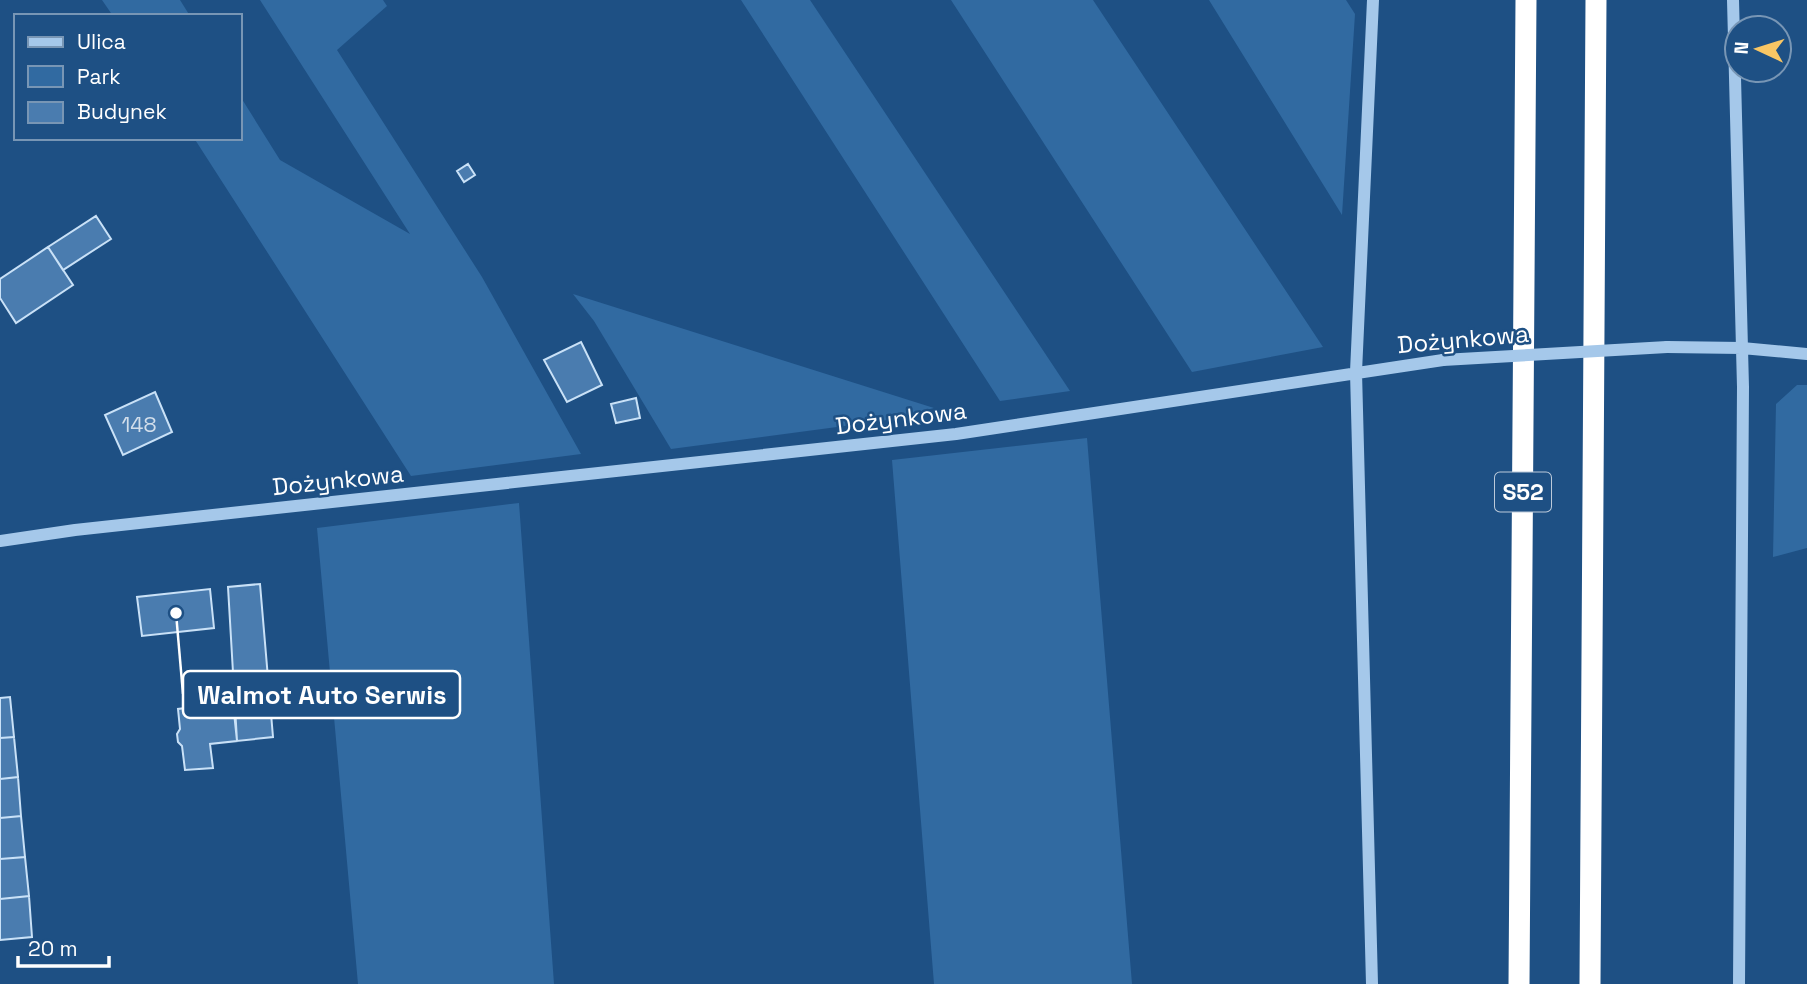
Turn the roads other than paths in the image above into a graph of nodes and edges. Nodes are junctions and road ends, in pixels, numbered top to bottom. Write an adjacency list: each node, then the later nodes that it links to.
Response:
1 (1373, 0): 7 (street)
2 (1526, 0): 10 (highway, S52)
3 (1596, 0): 11 (highway)
4 (1733, 0): 5 (street)
5 (1742, 348): 6 (street, Dożynkowa); 7 (street, Dożynkowa, bridge); 12 (street)
6 (1807, 354)
7 (1356, 372): 8 (street, Dożynkowa); 9 (street)
8 (0, 541)
9 (1372, 984)
10 (1519, 984)
11 (1590, 984)
12 (1740, 984)

